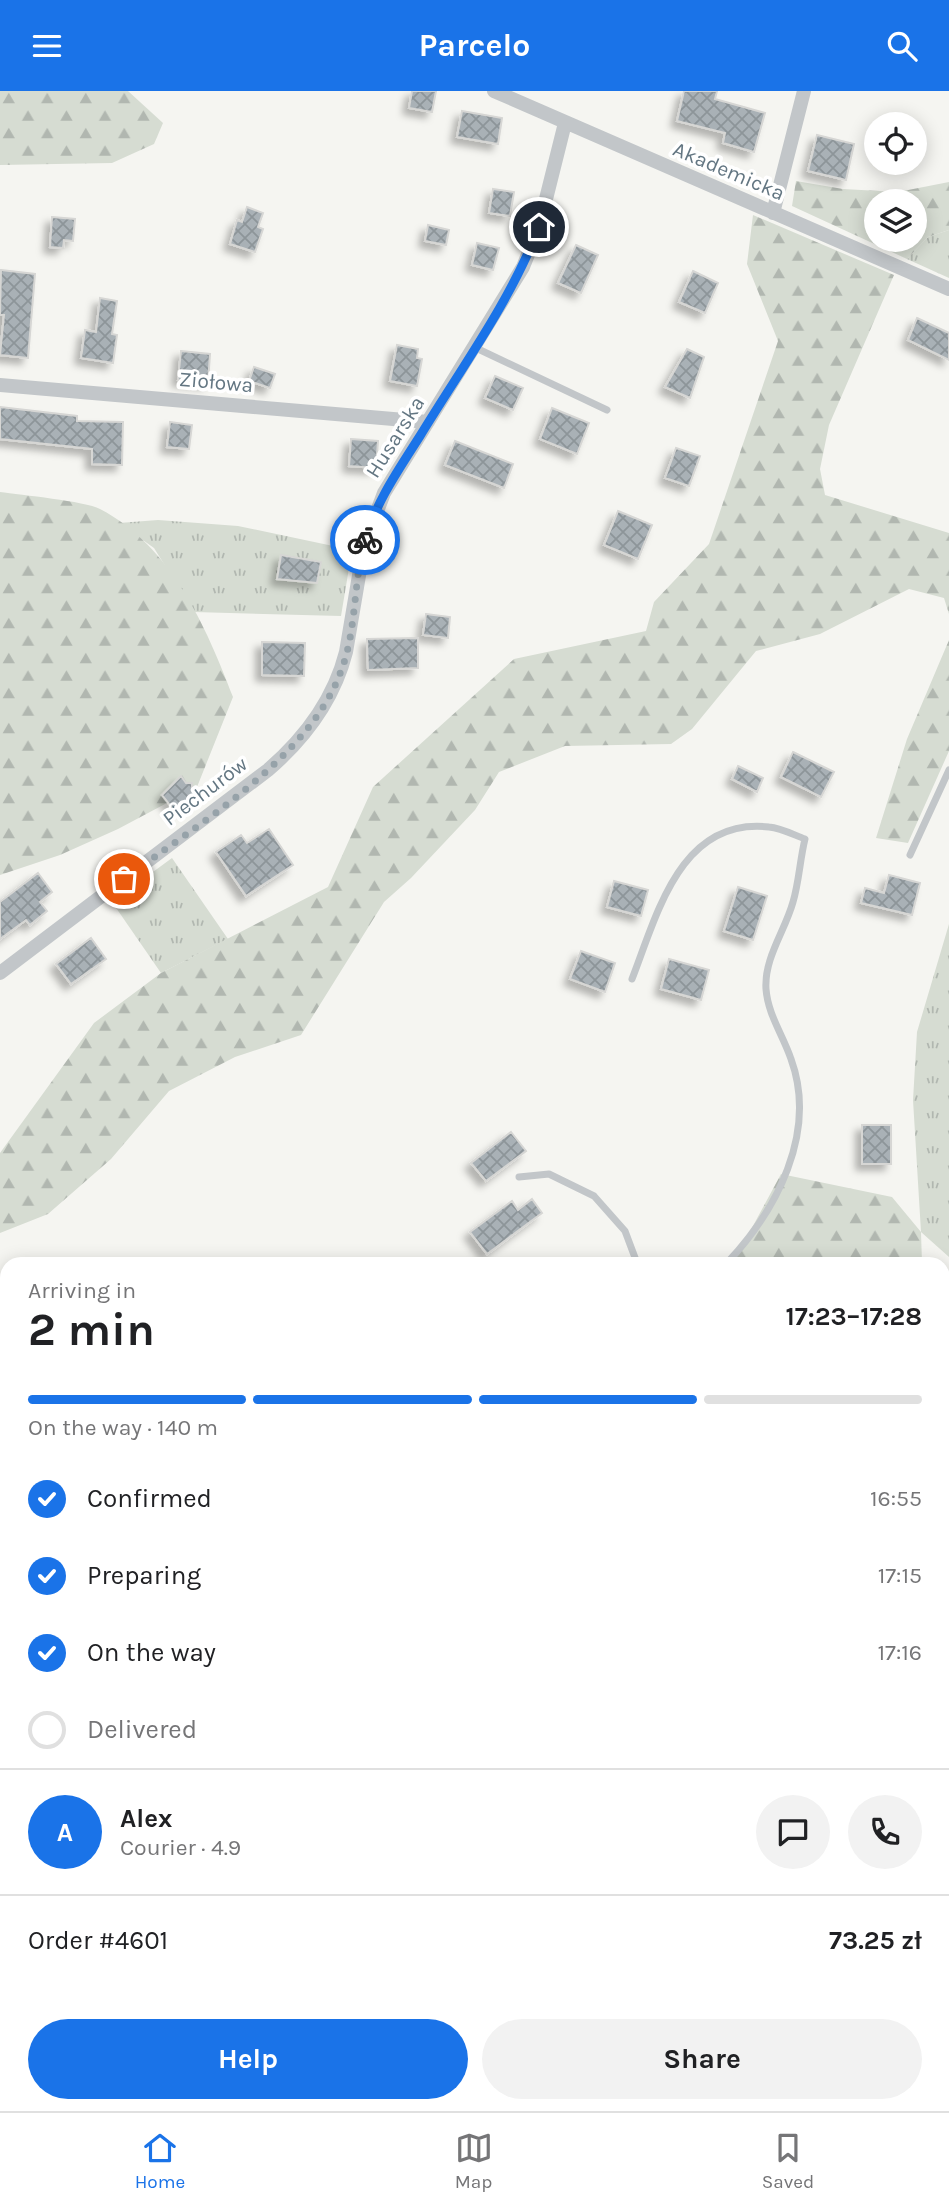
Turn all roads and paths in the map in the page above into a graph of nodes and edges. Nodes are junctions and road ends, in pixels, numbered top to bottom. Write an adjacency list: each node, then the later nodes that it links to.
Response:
1 (494, 91): 3 (street, Akademicka)
2 (804, 91): 4 (street)
3 (565, 123): 4 (street, Akademicka); 6 (street, Husarska)
4 (773, 213): 5 (street, Akademicka)
5 (949, 289)
6 (476, 348): 8 (lane); 9 (street, Husarska)
7 (0, 385): 9 (street, Ziołowa)
8 (607, 410)
9 (428, 422): 10 (street, Husarska)
10 (268, 770): 13 (street, Piechurów)
11 (949, 770): 12 (lane)
12 (910, 855)
13 (0, 973)
14 (632, 979): 17 (lane)
15 (519, 1177): 16 (lane)
16 (636, 1257)
17 (732, 1257)

